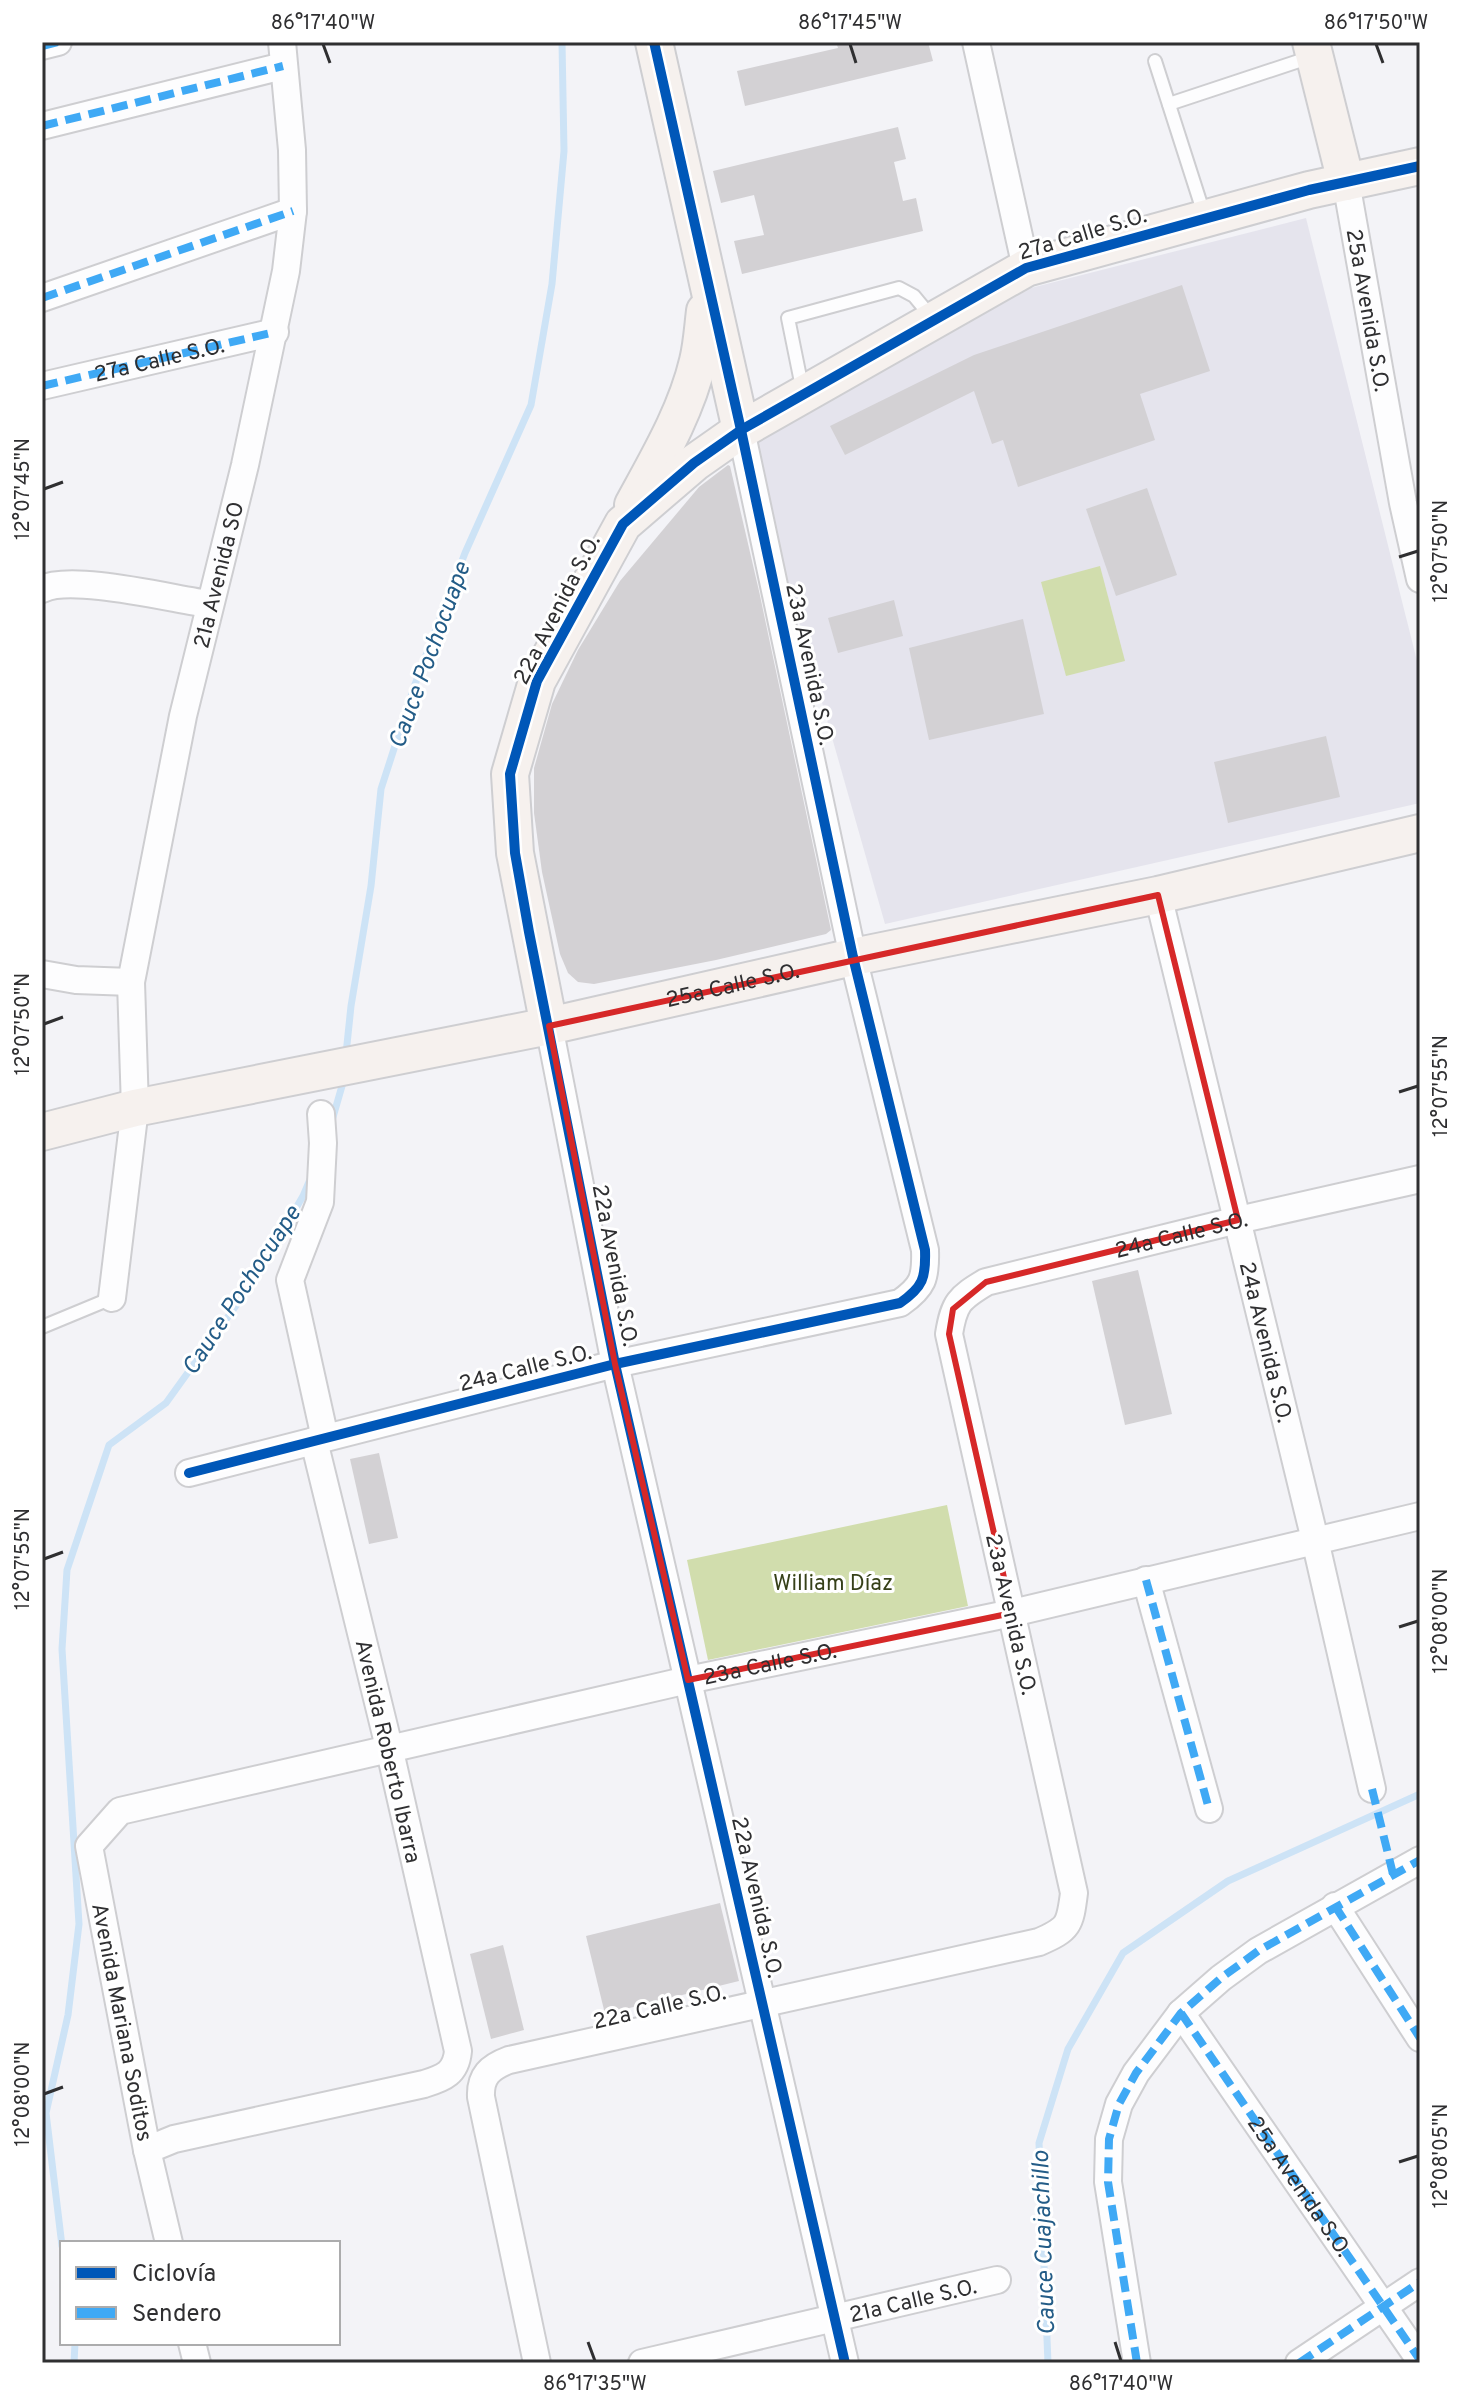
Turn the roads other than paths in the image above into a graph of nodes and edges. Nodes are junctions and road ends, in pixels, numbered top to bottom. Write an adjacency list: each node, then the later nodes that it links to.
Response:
1 (58, 42): 4 (street)
2 (654, 42): 15 (street, 23a Avenida S.O.)
3 (976, 42): 14 (street)
4 (42, 46)
5 (1312, 49): 8 (lane); 11 (street, 25a Avenida S.O.)
6 (283, 54): 9 (street); 12 (street, 21a Avenida SO)
7 (1155, 61): 8 (lane)
8 (1169, 104): 13 (lane)
9 (42, 126)
10 (1420, 166): 11 (street, 27a Calle S.O.)
11 (1346, 182): 13 (street, 27a Calle S.O.); 22 (street, 25a Avenida S.O.)
12 (293, 211): 16 (street); 18 (street, 21a Avenida SO)
13 (1206, 218): 14 (street, 27a Calle S.O.)
14 (1026, 268): 17 (street, 27a Calle S.O.)
15 (708, 285): 21 (street, 23a Avenida S.O.); 23 (street)
16 (42, 298)
17 (935, 321): 20 (street, 27a Calle S.O.); 20 (lane)
18 (275, 332): 19 (street, 27a Calle S.O.); 26 (street, 21a Avenida SO)
19 (42, 386)
20 (803, 393): 21 (street, 27a Calle S.O.)
21 (741, 430): 23 (street, 22a Avenida S.O.); 29 (street, 23a Avenida S.O.)
22 (1412, 501): 24 (street, 25a Avenida S.O.)
23 (623, 524): 32 (street, 22a Avenida S.O.)
24 (1420, 579)
25 (42, 589): 26 (street)
26 (209, 604): 31 (street, 21a Avenida SO)
27 (1420, 833): 28 (street, 25a Calle S.O.)
28 (1158, 895): 29 (street, 25a Calle S.O.); 37 (street, 24a Avenida S.O.)
29 (853, 957): 32 (street, 25a Calle S.O.); 38 (street, 23a Avenida S.O.)
30 (42, 974): 31 (street)
31 (131, 982): 33 (street, 21a Avenida SO)
32 (549, 1026): 33 (street, 25a Calle S.O.); 42 (street, 22a Avenida S.O.)
33 (135, 1108): 35 (street, 25a Calle S.O.); 39 (street, 21a Avenida SO)
34 (321, 1114): 43 (street, Avenida Roberto Ibarra)
35 (42, 1132)
36 (1420, 1179): 37 (street, 24a Calle S.O.)
37 (1238, 1220): 40 (street, 24a Calle S.O.); 46 (street, 24a Avenida S.O.)
38 (917, 1291): 42 (street, 24a Calle S.O.)
39 (112, 1298): 41 (lane)
40 (953, 1309): 48 (street, 23a Avenida S.O.)
41 (42, 1327)
42 (615, 1364): 43 (street, 24a Calle S.O.); 49 (street, 22a Avenida S.O.)
43 (319, 1440): 44 (street, 24a Calle S.O.); 50 (street, Avenida Roberto Ibarra)
44 (189, 1473)
45 (1420, 1516): 46 (street, 23a Calle S.O.)
46 (1315, 1540): 47 (street, 23a Calle S.O.); 51 (street, 24a Avenida S.O.)
47 (1146, 1580): 48 (street, 23a Calle S.O.); 52 (street)
48 (1012, 1613): 49 (street, 23a Calle S.O.); 56 (street, 23a Avenida S.O.)
49 (688, 1680): 50 (street, 23a Calle S.O.); 57 (street, 22a Avenida S.O.)
50 (389, 1747): 53 (street, 23a Calle S.O.); 60 (street, Avenida Roberto Ibarra)
51 (1372, 1789)
52 (1209, 1809)
53 (120, 1811): 60 (street, Avenida Mariana Soditos)
54 (1420, 1860): 55 (street)
55 (1335, 1906): 58 (street); 59 (street)
56 (1071, 1920): 57 (street, 22a Calle S.O.)
57 (762, 2003): 65 (street, 22a Avenida S.O.); 67 (street, 22a Calle S.O.)
58 (1181, 2013): 64 (street, 25a Avenida S.O.); 70 (street)
59 (1420, 2038)
60 (147, 2150): 61 (street, Avenida Mariana Soditos)
61 (169, 2241)
62 (997, 2280): 65 (street, 21a Calle S.O.)
63 (1420, 2282): 64 (street)
64 (1382, 2308): 66 (street, 25a Avenida S.O.); 71 (street)
65 (834, 2318): 68 (street, 21a Calle S.O.); 69 (street, 22a Avenida S.O.)
66 (1420, 2360)
67 (537, 2363)
68 (642, 2363)
69 (845, 2363)
70 (1137, 2363)
71 (1299, 2363)

